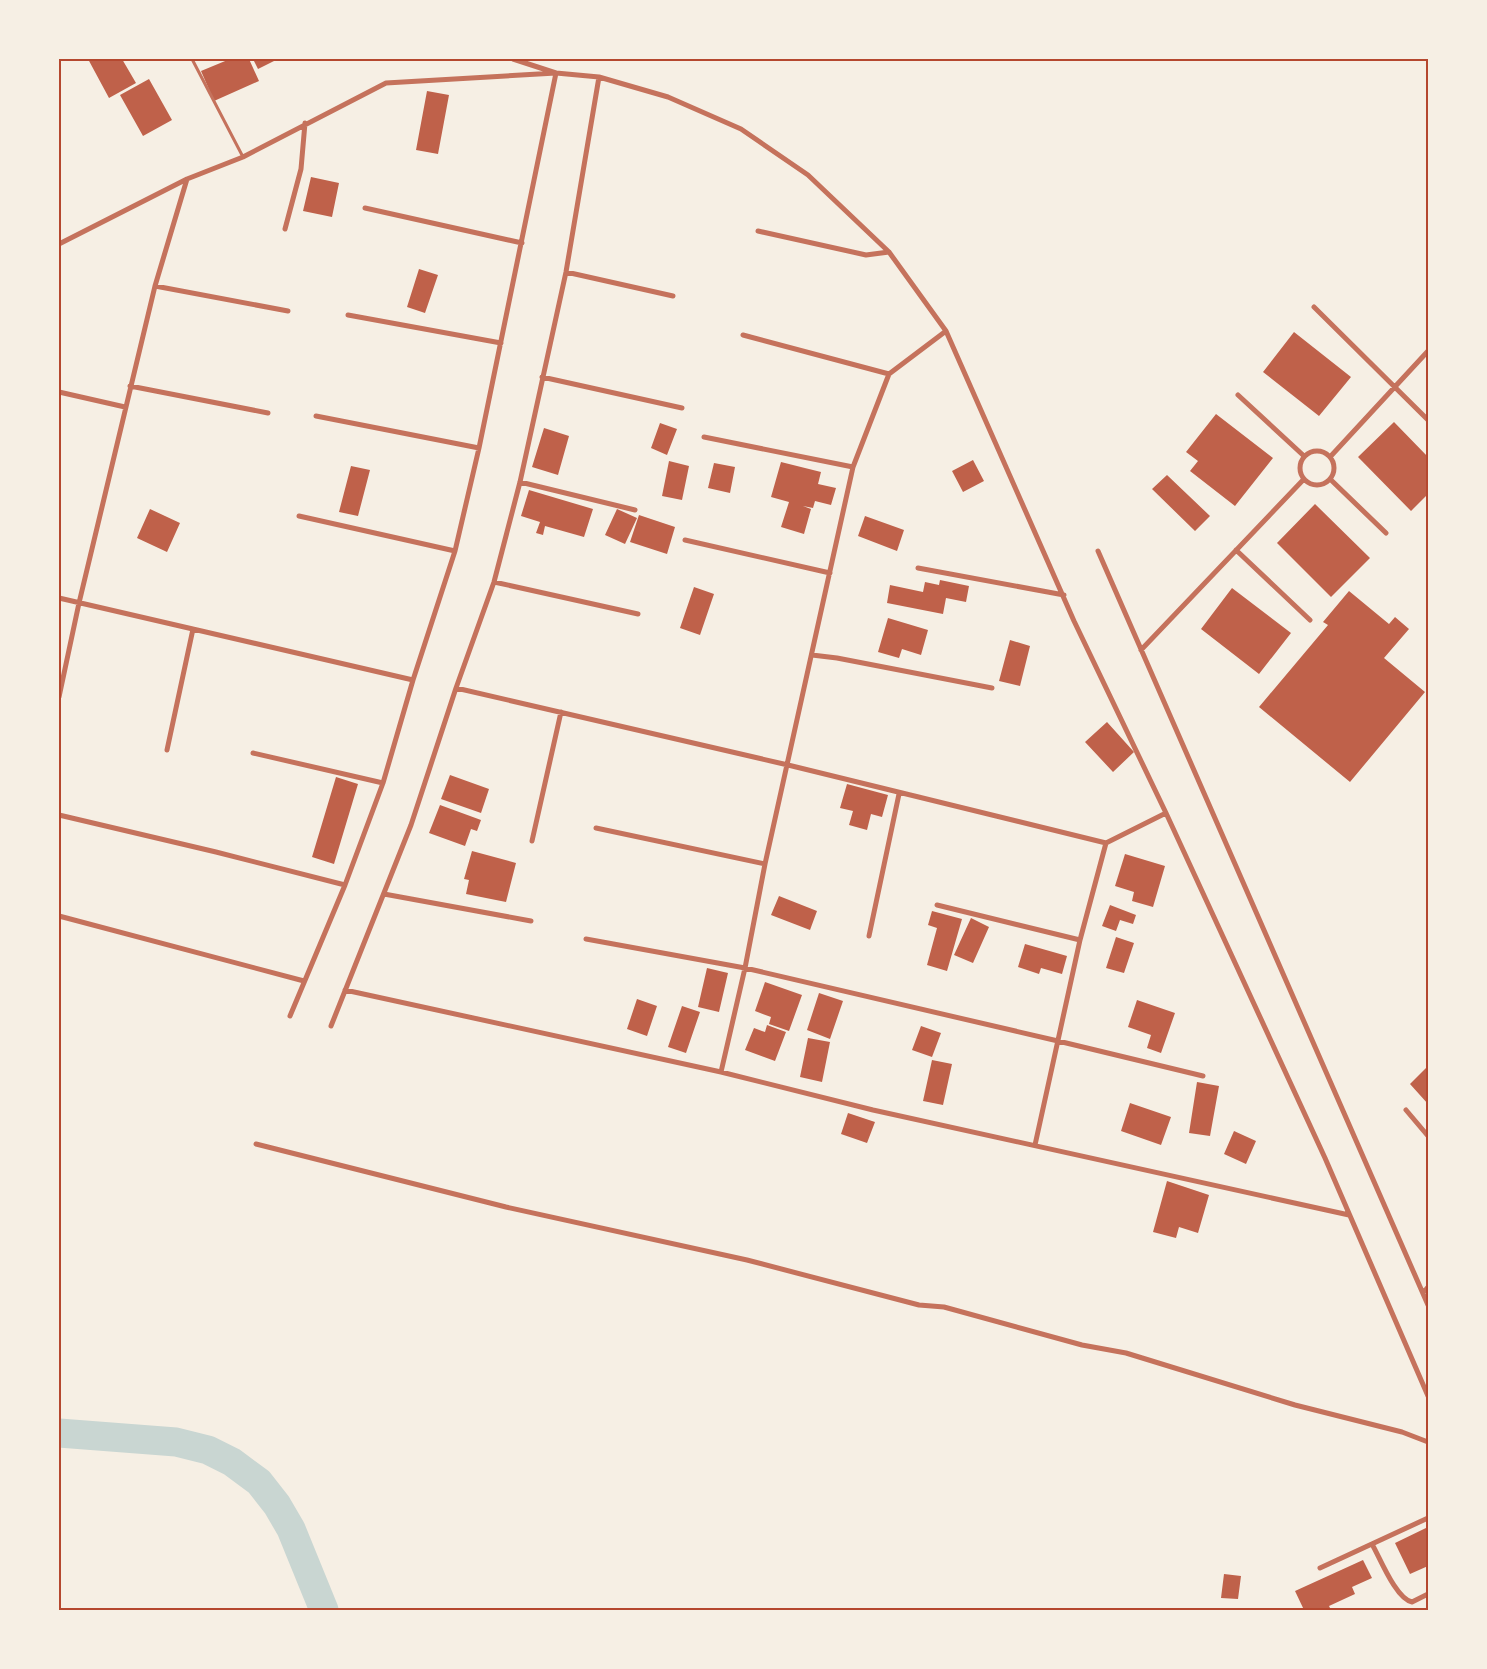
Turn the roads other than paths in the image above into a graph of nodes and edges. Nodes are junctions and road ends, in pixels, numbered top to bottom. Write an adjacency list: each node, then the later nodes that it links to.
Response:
1 (194, 59): 6 (lane)
2 (513, 59): 3 (street)
3 (556, 73): 4 (street); 5 (street); 11 (street)
4 (599, 77): 13 (street); 14 (street)
5 (305, 123): 6 (street); 9 (street)
6 (243, 157): 7 (street)
7 (187, 179): 12 (street); 15 (street)
8 (365, 208): 11 (street)
9 (286, 229)
10 (758, 231): 13 (street)
11 (522, 243): 22 (street)
12 (59, 244)
13 (889, 252): 20 (street)
14 (566, 272): 16 (street); 25 (street)
15 (155, 286): 18 (street); 26 (street)
16 (673, 296)
17 (1314, 307): 27 (street)
18 (288, 311)
19 (348, 315): 22 (street)
20 (946, 331): 24 (street); 53 (street)
21 (743, 335): 24 (street)
22 (501, 343): 36 (street)
23 (1428, 351): 27 (street)
24 (889, 374): 39 (street)
25 (542, 377): 31 (street); 42 (street)
26 (130, 386): 30 (street); 32 (street)
27 (1396, 386): 34 (street); 38 (street)
28 (59, 392): 30 (street)
29 (1238, 395): 37 (street)
30 (125, 408): 55 (street)
31 (682, 408)
32 (268, 413)
33 (316, 416): 36 (street)
34 (1428, 420)
35 (704, 437): 39 (street)
36 (479, 448): 48 (street)
37 (1304, 456): 38 (street); 40 (street)
38 (1330, 457): 41 (street)
39 (853, 468): 51 (street)
40 (1304, 479): 41 (street); 47 (street)
41 (1330, 479): 45 (street)
42 (520, 482): 43 (street); 52 (street)
43 (636, 510)
44 (299, 516): 48 (street)
45 (1386, 533)
46 (685, 540): 51 (street)
47 (1236, 550): 57 (street); 59 (street)
48 (454, 551): 61 (street)
49 (1098, 551): 59 (street)
50 (918, 568): 53 (street)
51 (830, 573): 60 (street)
52 (494, 582): 56 (street); 62 (street)
53 (1064, 595): 71 (street)
54 (59, 598): 55 (street)
55 (79, 603): 58 (street); 64 (street)
56 (638, 614)
57 (1310, 620)
58 (193, 629): 61 (street); 66 (street)
59 (1141, 650): 99 (street)
60 (812, 655): 63 (street); 68 (street)
61 (412, 680): 69 (street)
62 (456, 688): 65 (street); 78 (street)
63 (992, 688)
64 (59, 697)
65 (561, 712): 68 (street); 74 (street)
66 (167, 750)
67 (253, 753): 69 (street)
68 (788, 765): 70 (street); 76 (street)
69 (383, 783): 77 (street)
70 (899, 794): 75 (street); 82 (street)
71 (1166, 813): 75 (street); 97 (street)
72 (59, 815): 77 (street)
73 (596, 828): 76 (street)
74 (532, 841)
75 (1106, 843): 84 (street)
76 (764, 864): 85 (street)
77 (345, 885): 86 (street)
78 (384, 894): 81 (street); 87 (street)
79 (937, 905): 84 (street)
80 (59, 916): 86 (street)
81 (531, 921)
82 (869, 936)
83 (586, 939): 85 (street)
84 (1080, 940): 90 (street)
85 (745, 968): 90 (street); 91 (street)
86 (304, 981): 88 (street)
87 (345, 990): 89 (street); 91 (street)
88 (290, 1016)
89 (331, 1026)
90 (1058, 1041): 92 (street); 96 (street)
91 (721, 1072): 96 (street)
92 (1203, 1076)
93 (1406, 1110): 94 (street)
94 (1428, 1136)
95 (256, 1144): 102 (street)
96 (1034, 1145): 97 (street)
97 (1349, 1215): 101 (street)
98 (1428, 1287): 99 (street)
99 (1423, 1293): 100 (street)
100 (1428, 1305)
101 (1428, 1396)
102 (1428, 1442)
103 (1428, 1518): 104 (street)
104 (1372, 1544): 105 (street); 106 (street)
105 (1320, 1568)
106 (1428, 1594)

